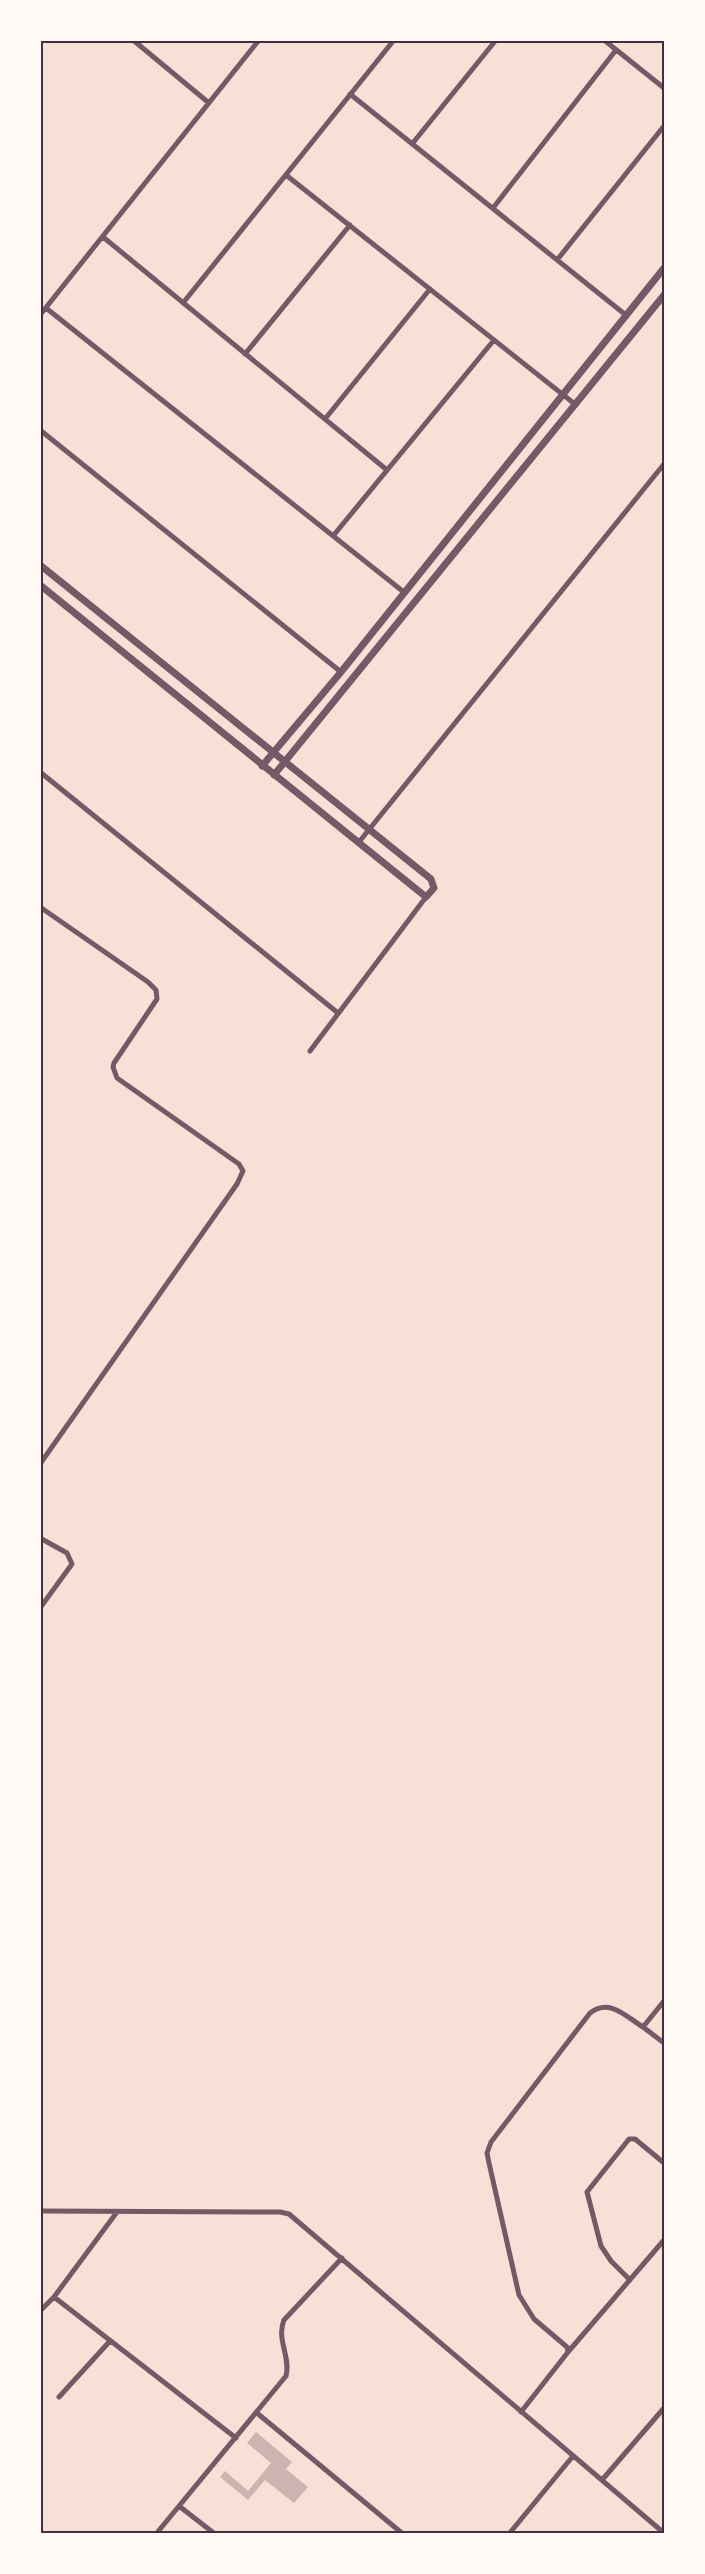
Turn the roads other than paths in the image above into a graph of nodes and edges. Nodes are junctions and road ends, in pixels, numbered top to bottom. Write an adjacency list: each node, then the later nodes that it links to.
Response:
1 (133, 40): 9 (street)
2 (259, 40): 9 (street)
3 (394, 40): 8 (street)
4 (496, 40): 11 (street)
5 (604, 40): 6 (street)
6 (616, 50): 7 (street); 13 (street)
7 (664, 88)
8 (350, 94): 11 (street); 12 (street)
9 (209, 103): 15 (street)
10 (664, 126): 16 (street)
11 (412, 144): 13 (street)
12 (286, 175): 14 (street); 20 (street)
13 (493, 208): 16 (street)
14 (350, 225): 18 (street); 25 (street)
15 (103, 237): 20 (street); 21 (street)
16 (557, 260): 23 (street)
17 (664, 268): 23 (street)
18 (430, 289): 24 (street); 28 (street)
19 (664, 295): 27 (street)
20 (183, 303): 25 (street)
21 (46, 308): 22 (street); 32 (street)
22 (40, 315)
23 (627, 316): 26 (street)
24 (494, 340): 26 (street); 31 (street)
25 (245, 354): 28 (street)
26 (563, 395): 27 (street); 35 (street)
27 (576, 405): 38 (street)
28 (325, 419): 31 (street)
29 (40, 430): 36 (street)
30 (664, 464): 42 (street)
31 (387, 470): 32 (street)
32 (333, 536): 35 (street)
33 (40, 565): 37 (street)
34 (40, 585): 39 (street)
35 (405, 593): 36 (street)
36 (341, 672): 37 (street)
37 (273, 752): 38 (street); 39 (street)
38 (285, 761): 41 (street); 42 (street)
39 (262, 766): 41 (street)
40 (40, 772): 46 (street)
41 (274, 775): 43 (street)
42 (371, 830): 43 (street); 44 (street)
43 (359, 842): 44 (street)
44 (426, 897): 46 (street)
45 (40, 907): 48 (street)
46 (338, 1013): 47 (street)
47 (309, 1051)
48 (40, 1464)
49 (40, 1538): 50 (street)
50 (40, 1608)
51 (664, 2001): 52 (street)
52 (644, 2026): 53 (street); 63 (street)
53 (664, 2043)
54 (664, 2163): 59 (street)
55 (40, 2211): 56 (street)
56 (117, 2212): 58 (street); 60 (street)
57 (664, 2240): 59 (street)
58 (342, 2258): 66 (street); 67 (street)
59 (630, 2280): 63 (street)
60 (54, 2297): 61 (street); 62 (street)
61 (40, 2312)
62 (110, 2341): 64 (street); 68 (street)
63 (568, 2352): 66 (street)
64 (59, 2397)
65 (664, 2408): 70 (street)
66 (521, 2412): 69 (street)
67 (257, 2413): 68 (street); 75 (street)
68 (236, 2438): 71 (street)
69 (573, 2456): 70 (street); 76 (street)
70 (602, 2480): 72 (street)
71 (179, 2506): 73 (street); 74 (street)
72 (664, 2533)
73 (156, 2534)
74 (215, 2534)
75 (403, 2534)
76 (509, 2534)

